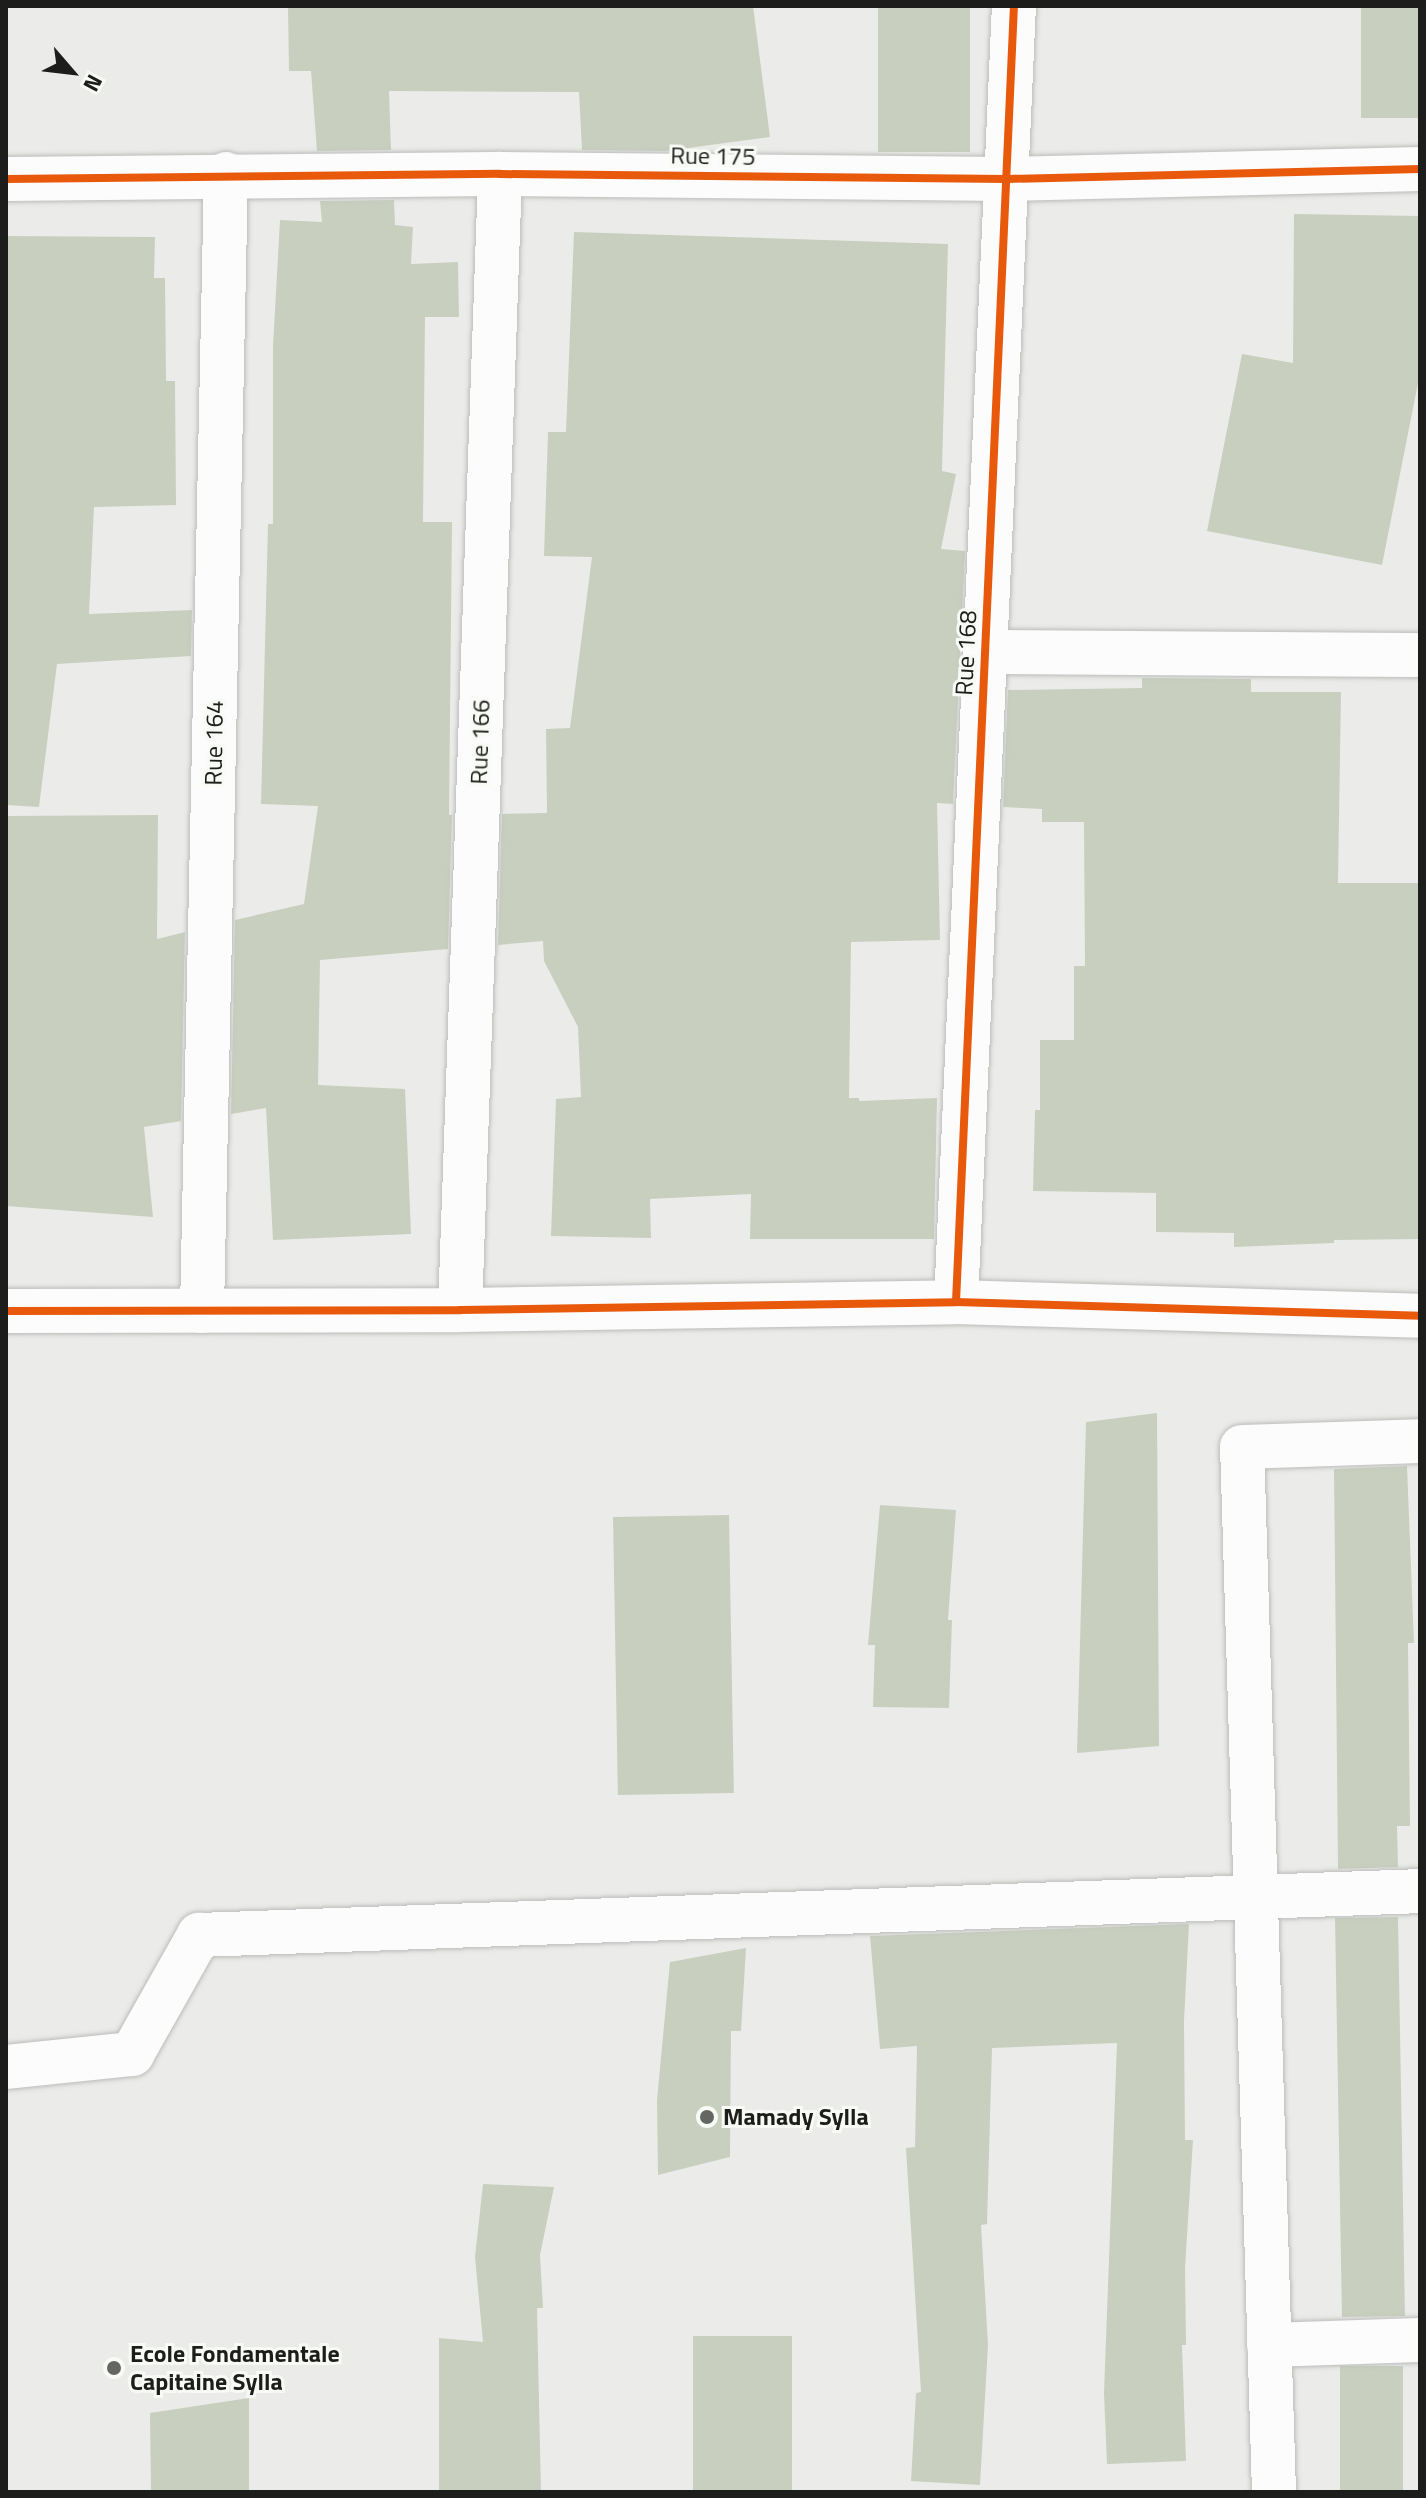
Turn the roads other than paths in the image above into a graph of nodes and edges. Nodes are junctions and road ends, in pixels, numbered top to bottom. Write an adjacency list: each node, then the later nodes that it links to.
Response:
1 (1014, 6): 6 (street, Rue 168)
2 (1420, 169): 6 (street, Rue 175)
3 (226, 174): 4 (street, Rue 175); 5 (street, Rue 175); 12 (street, Rue 164)
4 (500, 174): 6 (street, Rue 175); 10 (street, Rue 166)
5 (6, 179)
6 (1007, 179): 7 (street, Rue 168)
7 (986, 652): 8 (street); 9 (street, Rue 168)
8 (1420, 655)
9 (956, 1302): 10 (street); 13 (street)
10 (460, 1310): 12 (street)
11 (6, 1311): 12 (street)
12 (202, 1311)
13 (1420, 1316)
14 (1420, 1441): 16 (street)
15 (1420, 1891): 16 (street)
16 (1256, 1898): 17 (street); 19 (street)
17 (6, 2067)
18 (1420, 2340): 19 (street)
19 (1269, 2345): 20 (street)
20 (1274, 2492)

